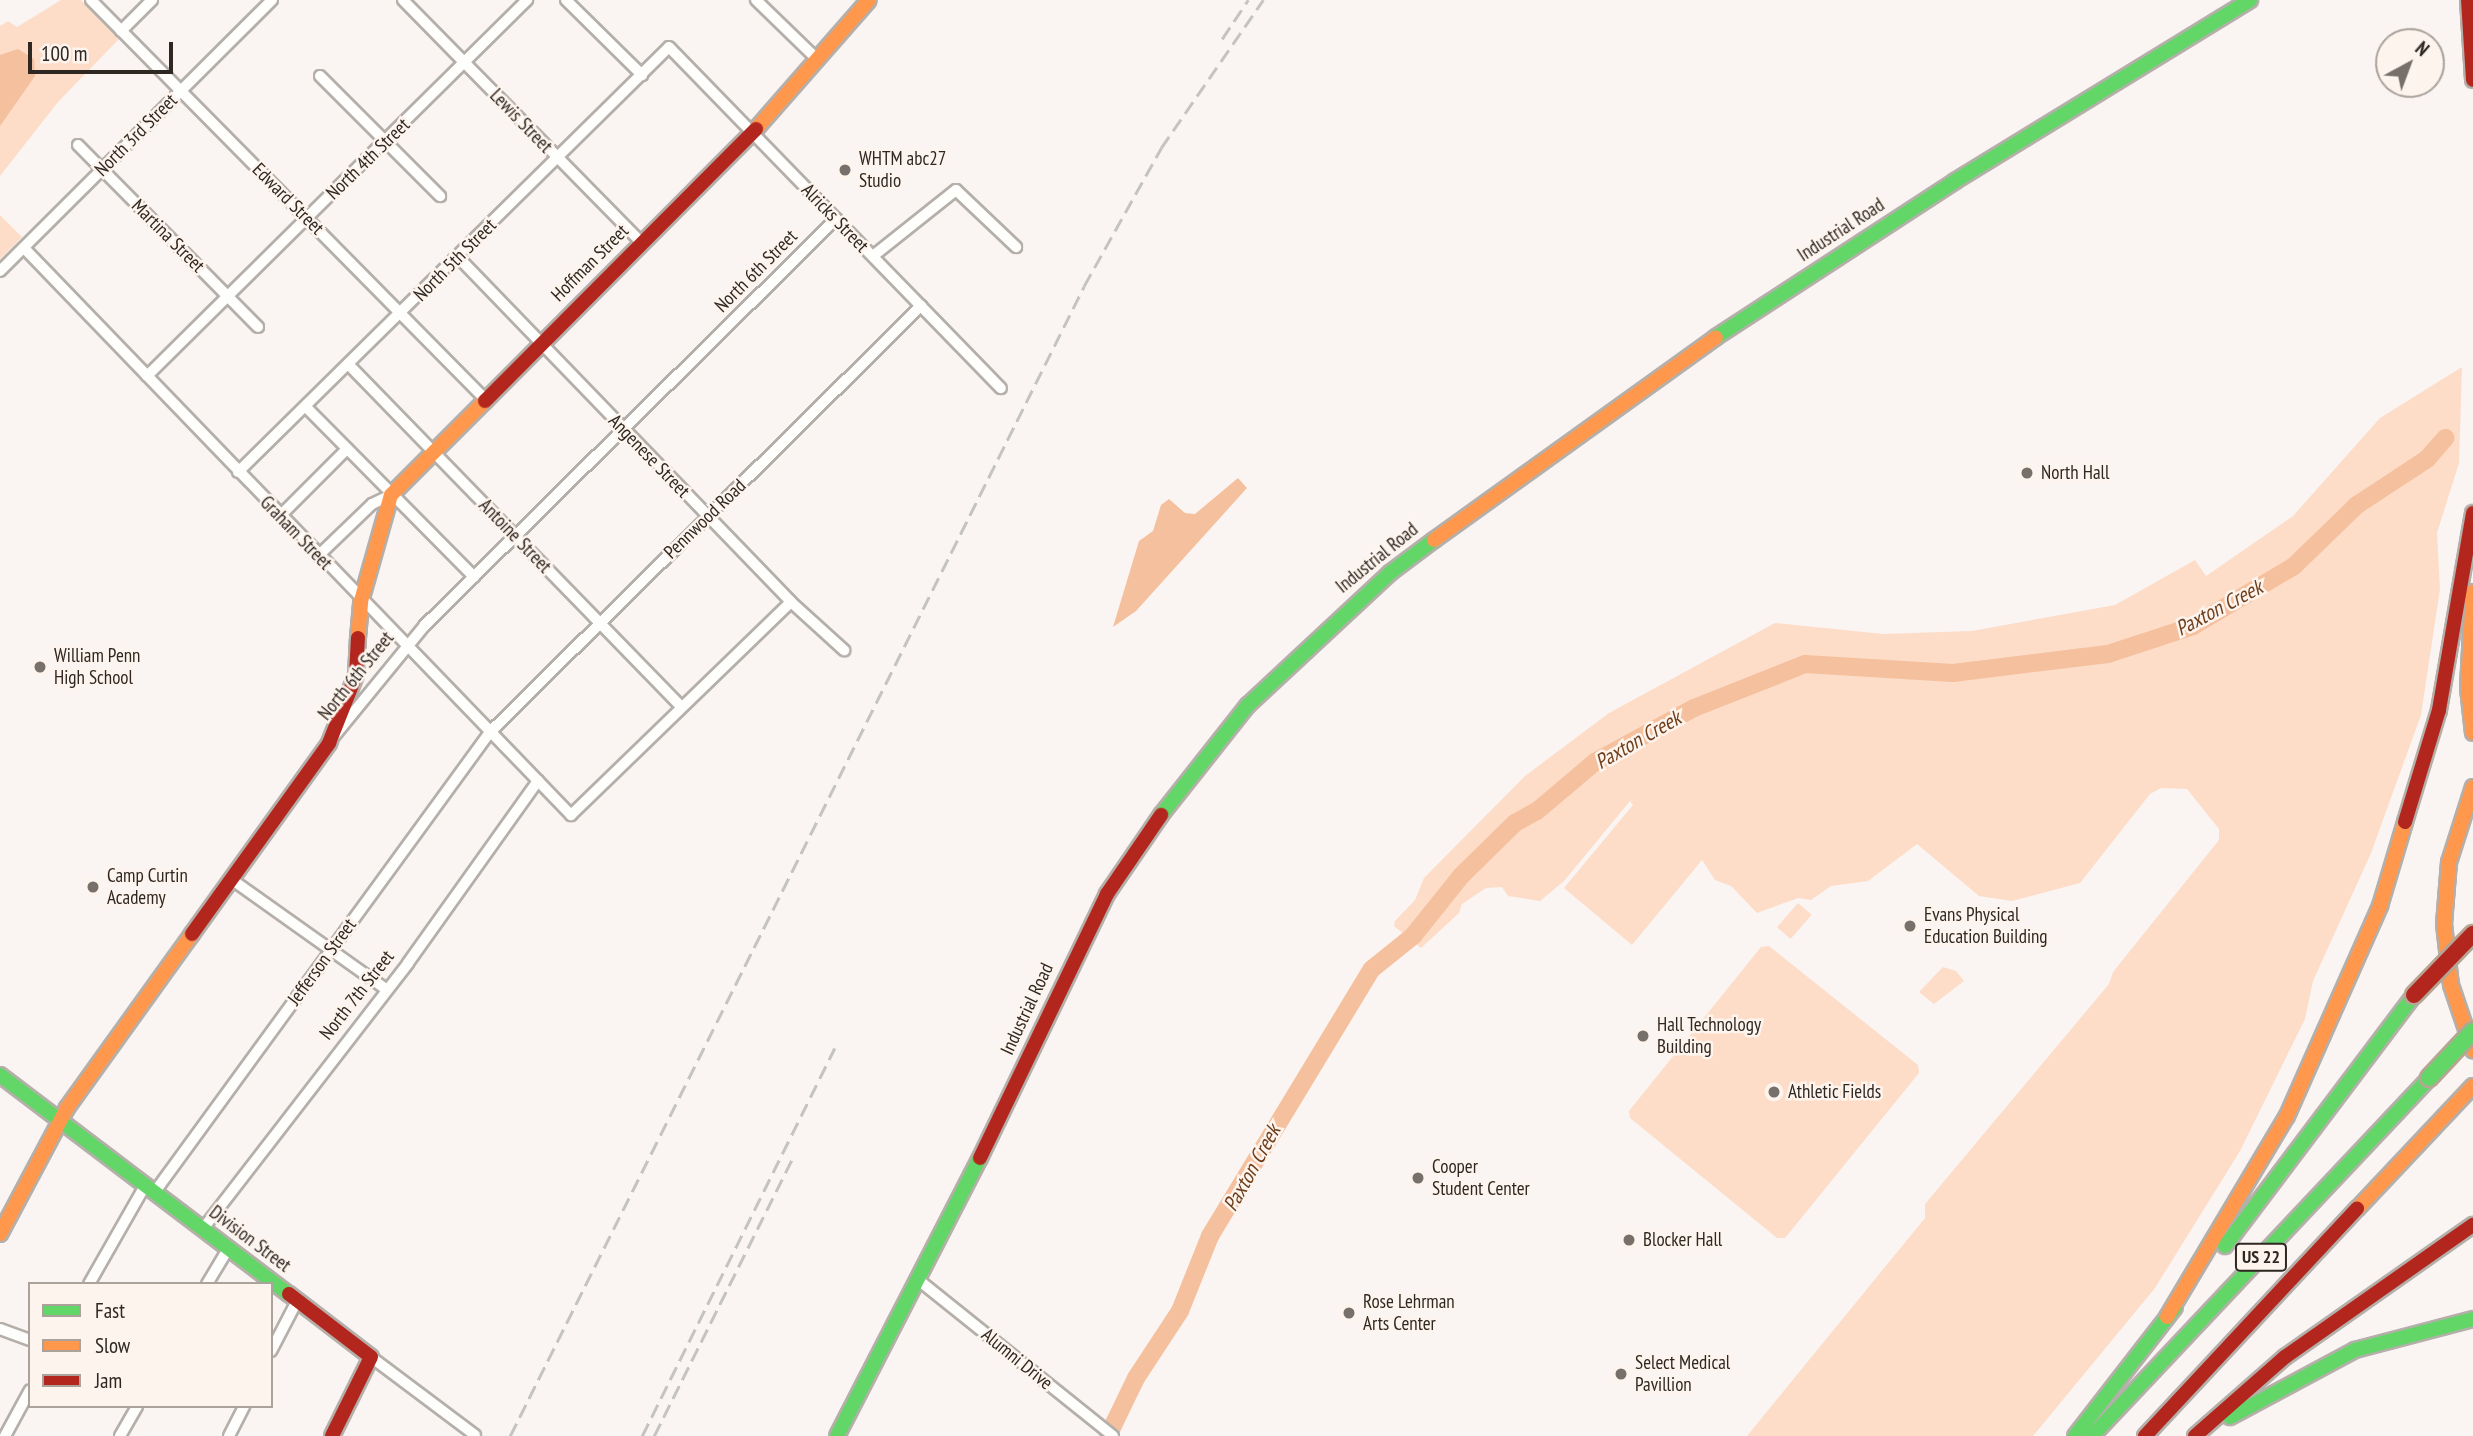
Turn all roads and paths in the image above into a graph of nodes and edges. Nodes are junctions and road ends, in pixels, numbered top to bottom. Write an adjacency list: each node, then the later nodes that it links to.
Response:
1 (91, 0): 11 (street, Edward Street)
2 (152, 0): 11 (street)
3 (272, 0): 18 (street, North 3rd Street)
4 (403, 0): 14 (street, Lewis Street)
5 (527, 0): 14 (street, North 4th Street)
6 (566, 0): 15 (street)
7 (756, 0): 13 (street)
8 (869, 0): 13 (main road)
9 (2250, 0): 83 (main road, Industrial Road)
10 (2468, 0): 17 (main road)
11 (121, 31): 18 (street, Edward Street)
12 (669, 47): 15 (street, North 5th Street); 19 (street, Alricks Street)
13 (818, 60): 19 (main road, Hoffman Street)
14 (464, 64): 20 (street, North 4th Street); 22 (street, Lewis Street)
15 (642, 75): 22 (street, North 5th Street)
16 (320, 76): 20 (street)
17 (2473, 80)
18 (181, 90): 23 (street, North 3rd Street); 25 (street, Edward Street)
19 (752, 133): 26 (street, Alricks Street); 27 (main road, Hoffman Street)
20 (386, 141): 24 (street); 25 (street, North 4th Street)
21 (78, 145): 23 (street, Martina Street)
22 (557, 159): 27 (street, Lewis Street); 30 (street, North 5th Street)
23 (102, 169): 29 (street, North 3rd Street); 33 (street, Martina Street)
24 (440, 196)
25 (307, 218): 33 (street, North 4th Street); 35 (street, Edward Street)
26 (836, 219): 31 (street, Alricks Street); 43 (street, North 6th Street)
27 (640, 242): 37 (main road, Hoffman Street)
28 (1016, 247): 31 (street)
29 (24, 248): 32 (street, North 3rd Street); 39 (street, Graham Street)
30 (458, 257): 35 (street, North 5th Street); 37 (street, Angenese Street)
31 (873, 257): 34 (street, Alricks Street)
32 (0, 271)
33 (227, 296): 36 (street, Martina Street); 39 (street, North 4th Street)
34 (921, 306): 40 (street, Alricks Street); 50 (street, Pennwood Road)
35 (401, 314): 38 (street, North 5th Street); 41 (street, Edward Street)
36 (258, 327)
37 (541, 343): 41 (main road, Hoffman Street); 43 (street, Angenese Street)
38 (349, 365): 42 (street, North 5th Street); 45 (street, Antoine Street)
39 (147, 376): 46 (street, Graham Street)
40 (1001, 388)
41 (485, 399): 45 (main road, Hoffman Street)
42 (306, 407): 44 (street); 46 (street, North 5th Street)
43 (624, 429): 50 (street, Angenese Street); 51 (street, North 6th Street)
44 (347, 449): 47 (street); 49 (street)
45 (433, 451): 47 (main road, Hoffman Street); 51 (street, Antoine Street)
46 (238, 471): 49 (street, Graham Street)
47 (391, 495): 52 (street, Hoffman Street); 53 (street); 55 (main road, Hoffman Street)
48 (2473, 513): 86 (main road)
49 (280, 516): 52 (street, Graham Street)
50 (708, 517): 56 (street, Angenese Street); 57 (street, Pennwood Road)
51 (516, 536): 53 (street, North 6th Street); 57 (street, Antoine Street)
52 (318, 556): 55 (street, Graham Street)
53 (474, 577): 58 (street, North 6th Street)
54 (2473, 593): 62 (main road)
55 (361, 601): 58 (street, Graham Street); 63 (main road, Hoffman Street)
56 (791, 602): 59 (street, Angenese Street); 60 (street)
57 (600, 622): 60 (street, Antoine Street); 61 (street, Pennwood Road)
58 (406, 646): 61 (street, Graham Street); 63 (street, North 6th Street)
59 (844, 650)
60 (682, 707): 64 (street, Graham Street)
61 (490, 732): 64 (street, Graham Street); 68 (street, Jefferson Street)
62 (2473, 733)
63 (329, 743): 66 (main road, North 6th Street)
64 (538, 781): 69 (street, North 7th Street)
65 (2473, 788): 71 (main road)
66 (231, 879): 68 (street); 74 (main road, North 6th Street)
67 (2473, 934): 86 (main road, bridge)
68 (331, 950): 69 (street); 75 (street, Jefferson Street)
69 (387, 990): 77 (street, North 7th Street)
70 (2473, 1031): 103 (main road, US 22, bridge)
71 (2473, 1050)
72 (0, 1076): 74 (main road, Division Street)
73 (2473, 1086): 104 (main road, US 22)
74 (60, 1121): 75 (main road, Division Street); 78 (main road, North 6th Street)
75 (150, 1189): 77 (main road, Division Street); 80 (street, Jefferson Street)
76 (2473, 1225): 105 (main road)
77 (202, 1230): 79 (main road, Division Street)
78 (0, 1234)
79 (228, 1249): 81 (street); 82 (main road, Division Street)
80 (90, 1282)
81 (208, 1282)
82 (272, 1282)
83 (921, 1282): 100 (main road, Industrial Road); 101 (street, Alumni Drive)
84 (273, 1283): 85 (main road, Division Street)
85 (297, 1301): 90 (street); 91 (main road, Division Street)
86 (2168, 1317): 102 (main road)
87 (2473, 1319): 106 (main road)
88 (0, 1329): 89 (street)
89 (28, 1339)
90 (273, 1348)
91 (371, 1357): 95 (street, Division Street); 99 (main road)
92 (28, 1394): 96 (street)
93 (136, 1408): 97 (street)
94 (243, 1408): 98 (street)
95 (475, 1435)
96 (5, 1436)
97 (120, 1436)
98 (229, 1436)
99 (332, 1436)
100 (837, 1436)
101 (1113, 1436)
102 (2075, 1436)
103 (2092, 1436)
104 (2145, 1436)
105 (2195, 1436)
106 (2203, 1436)

